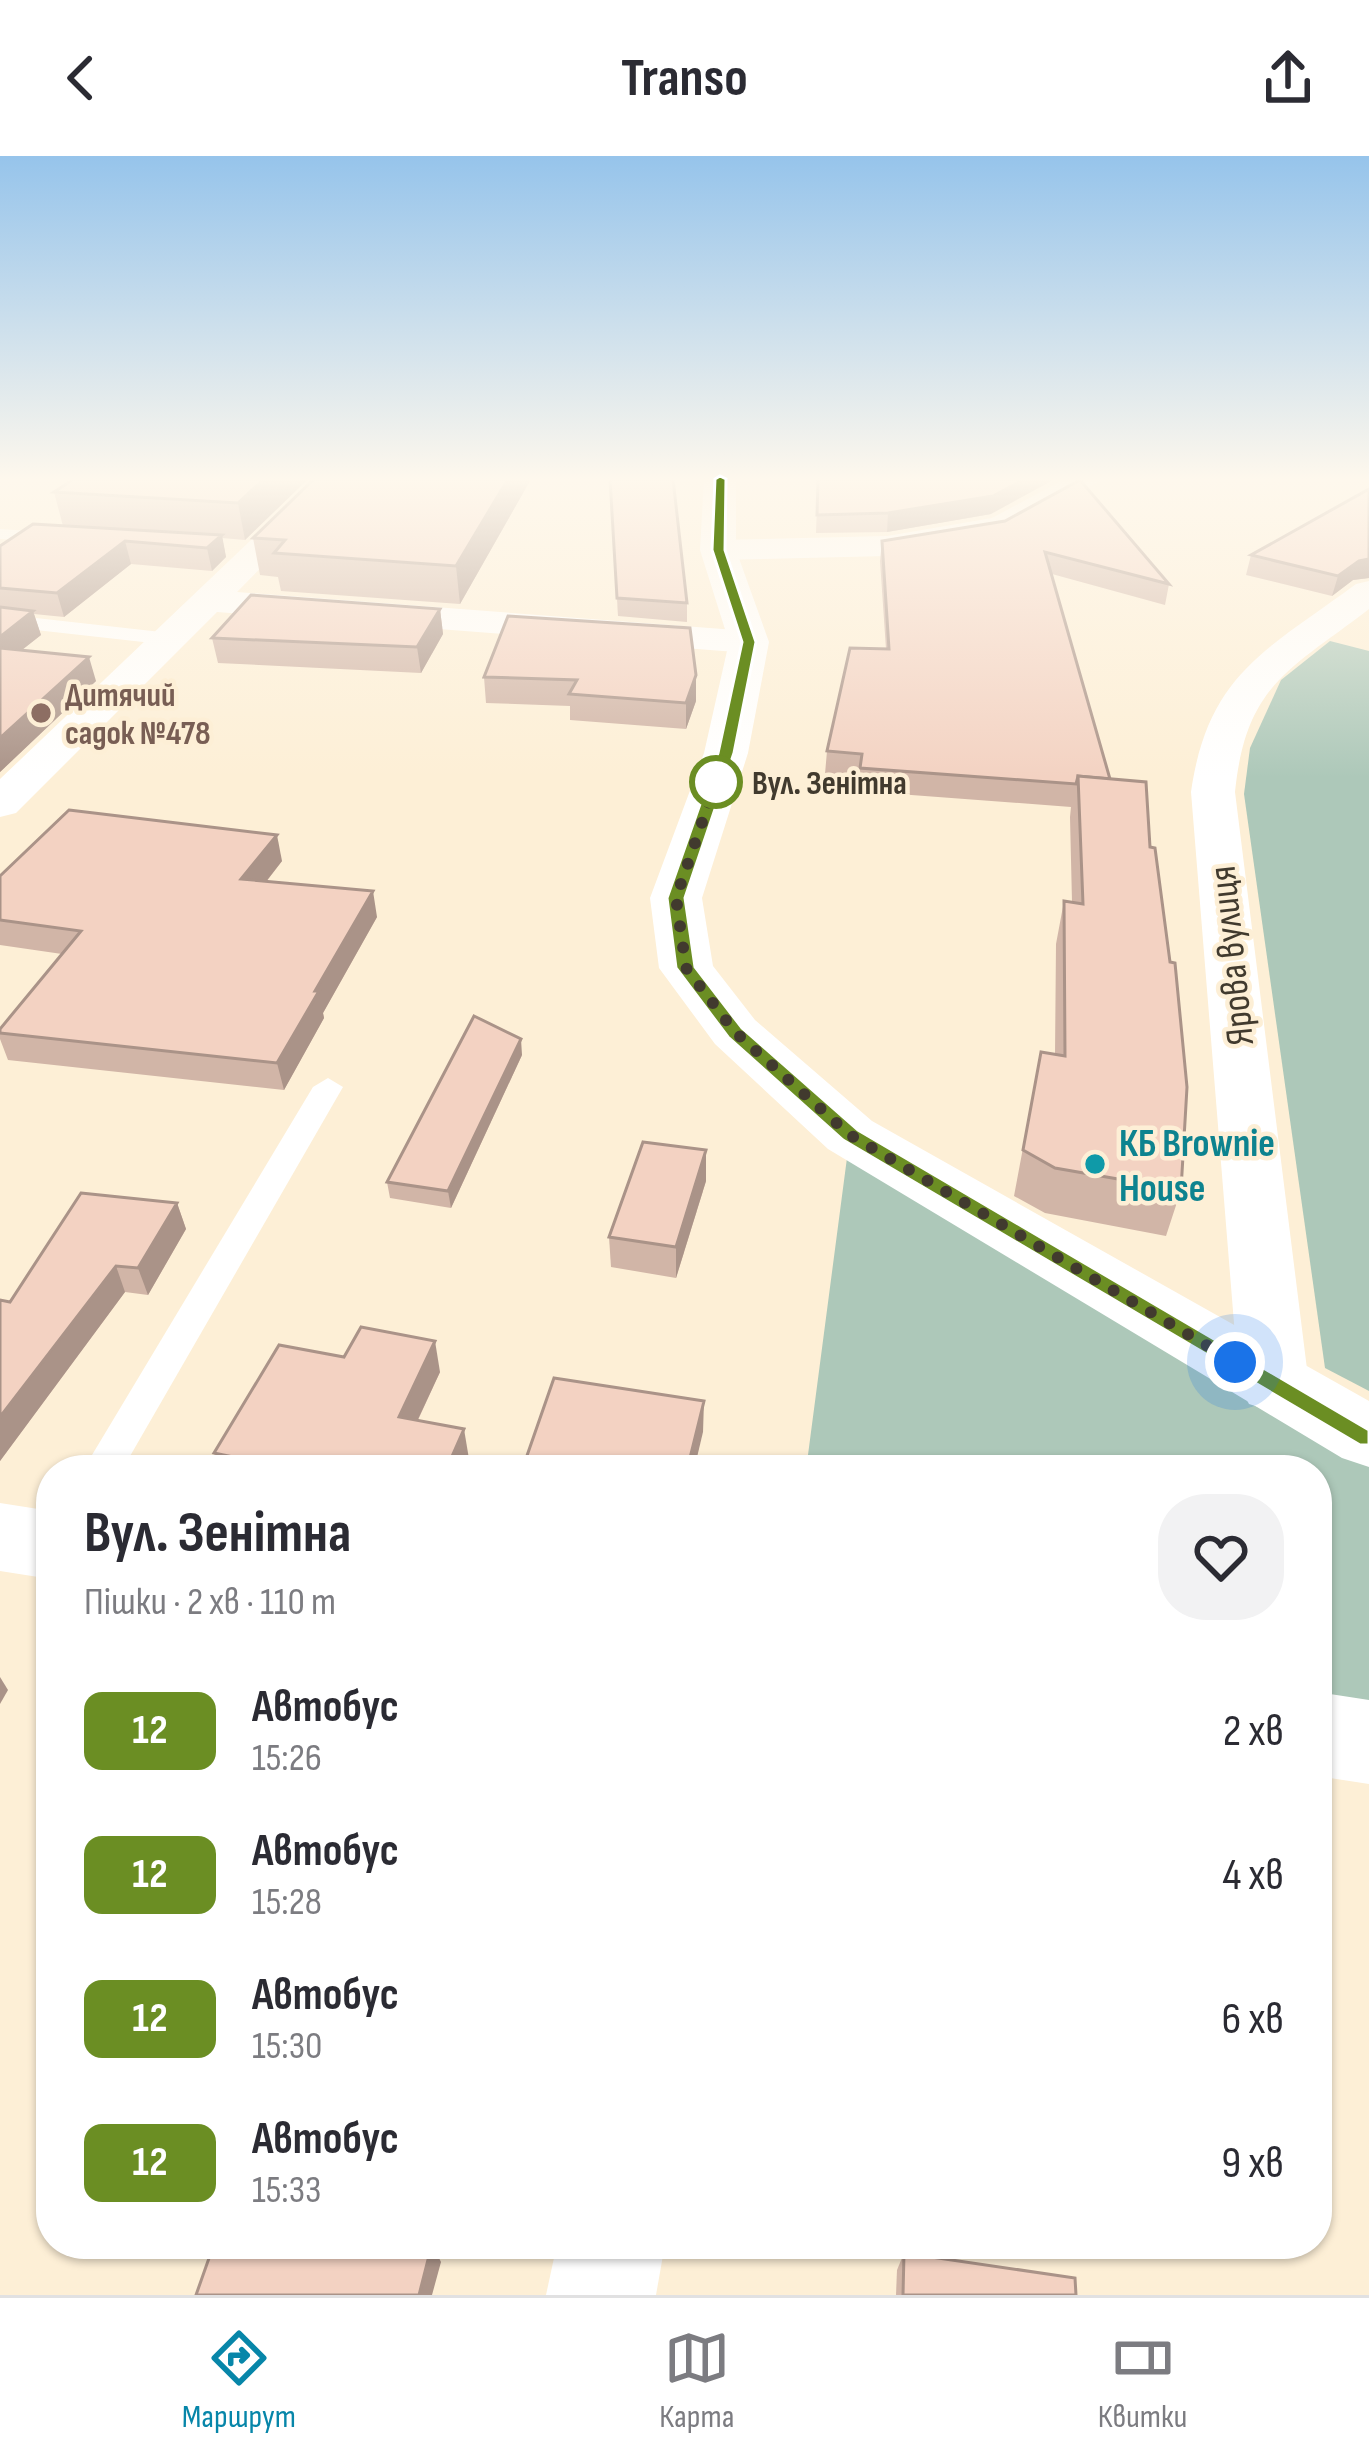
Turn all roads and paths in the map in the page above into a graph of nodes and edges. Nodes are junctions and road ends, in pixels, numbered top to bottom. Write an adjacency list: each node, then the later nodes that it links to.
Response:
1 (225, 579): 4 (street)
2 (728, 579): 7 (street)
3 (1369, 592): 10 (street, Ярова вулиця)
4 (208, 601): 6 (street); 7 (street)
5 (0, 620): 6 (lane)
6 (170, 639): 8 (street)
7 (749, 642): 10 (street)
8 (0, 804)
9 (328, 1087): 12 (lane)
10 (1274, 1385): 11 (street)
11 (1369, 1437)
12 (111, 1455)
13 (0, 1537): 14 (street)
14 (36, 1543)
15 (1332, 1736): 16 (street)
16 (1369, 1742)
17 (608, 2259): 18 (street)
18 (601, 2295)

